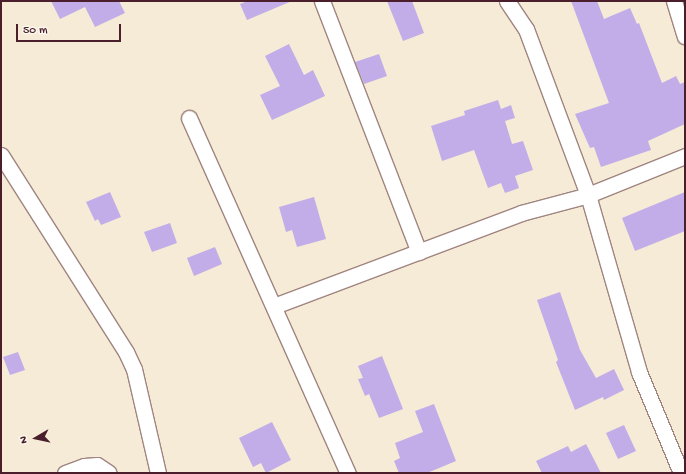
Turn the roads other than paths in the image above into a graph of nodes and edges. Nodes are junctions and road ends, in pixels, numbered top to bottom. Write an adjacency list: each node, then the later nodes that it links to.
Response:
1 (322, 1): 9 (street)
2 (507, 1): 8 (street)
3 (674, 1): 4 (street)
4 (685, 36)
5 (189, 118): 10 (street)
6 (1, 155): 13 (street)
7 (685, 156): 8 (street)
8 (588, 195): 9 (street); 15 (street)
9 (419, 252): 10 (street)
10 (274, 306): 14 (street)
11 (65, 473): 12 (street)
12 (109, 473)
13 (158, 473)
14 (348, 473)
15 (681, 473)

